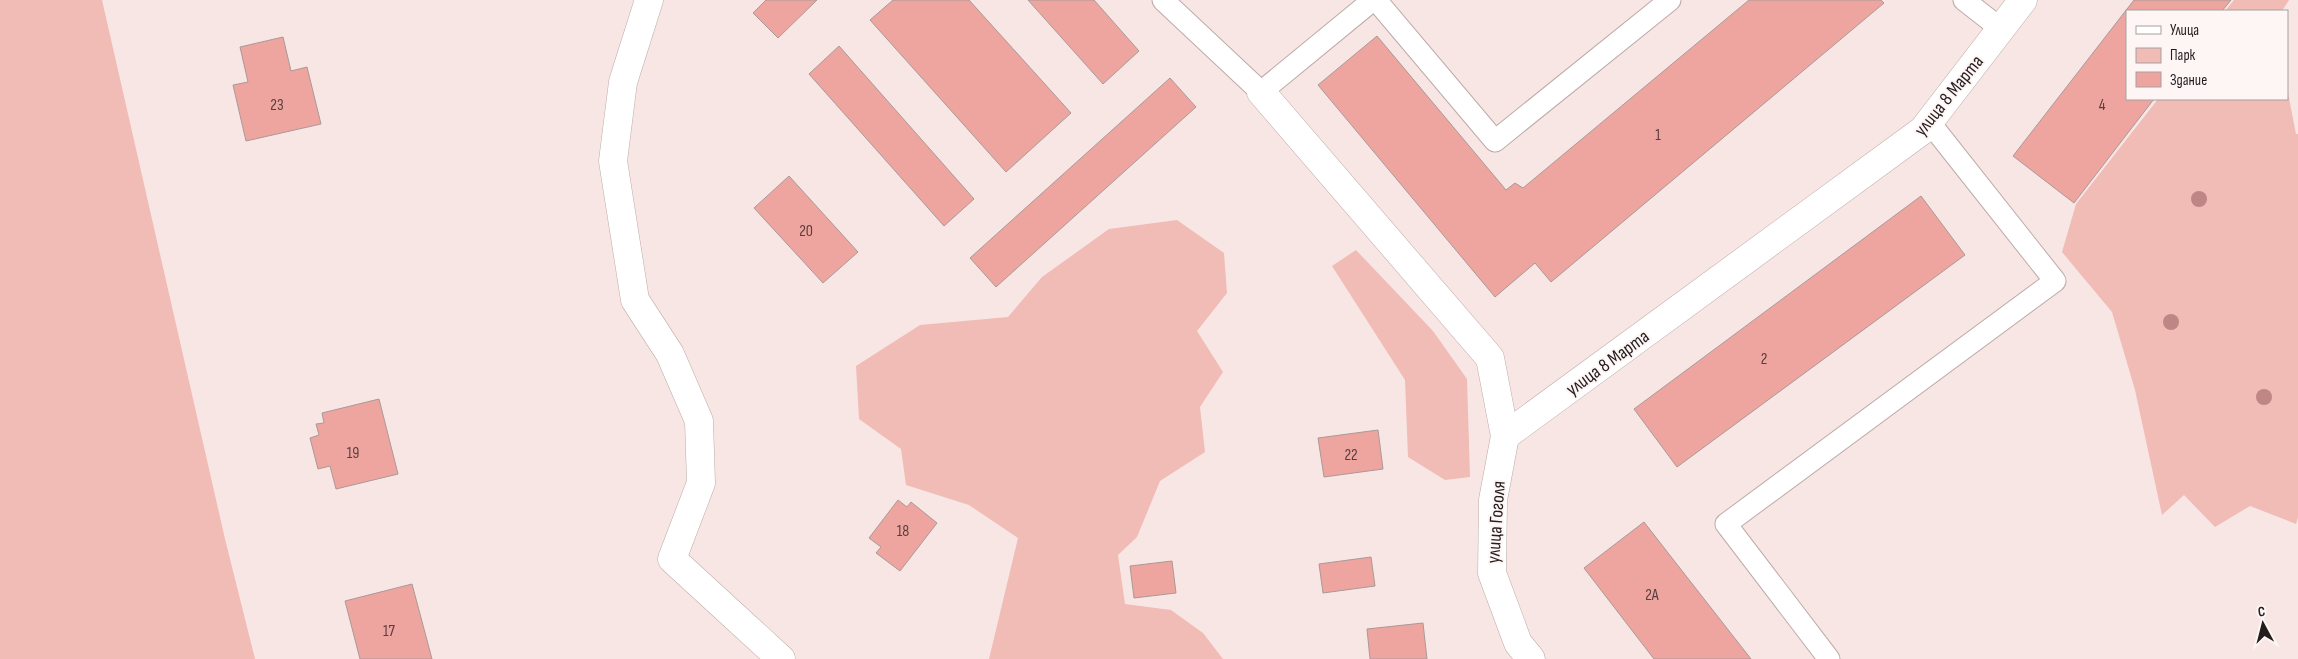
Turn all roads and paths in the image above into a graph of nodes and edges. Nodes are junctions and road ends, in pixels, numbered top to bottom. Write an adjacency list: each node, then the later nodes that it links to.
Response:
1 (649, 0): 11 (street)
2 (1163, 0): 8 (lane)
3 (1375, 0): 4 (lane); 8 (lane)
4 (1670, 0)
5 (1964, 0): 7 (lane)
6 (2023, 0): 7 (street, улица 8 Марта)
7 (2001, 29): 9 (street, улица 8 Марта)
8 (1261, 92): 10 (street)
9 (1930, 123): 10 (street, улица 8 Марта); 13 (lane)
10 (1505, 436): 12 (street, улица Гоголя)
11 (780, 659)
12 (1531, 659)
13 (1829, 659)

